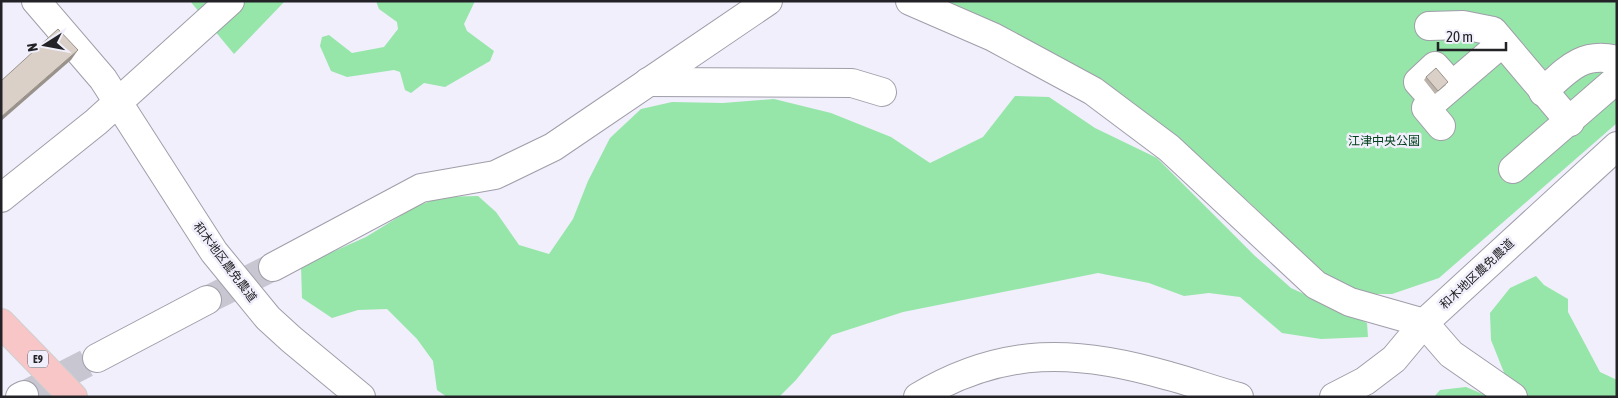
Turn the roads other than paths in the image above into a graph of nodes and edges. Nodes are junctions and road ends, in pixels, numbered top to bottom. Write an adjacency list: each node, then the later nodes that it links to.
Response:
1 (36, 1): 12 (street, 和木地区農免農道)
2 (230, 1): 12 (street)
3 (768, 1): 9 (street)
4 (910, 1): 21 (street)
5 (1429, 26): 6 (street)
6 (1502, 43): 11 (street); 13 (street)
7 (1617, 60): 11 (street)
8 (1617, 80): 14 (street)
9 (648, 82): 10 (street); 18 (street)
10 (882, 92)
11 (1543, 92): 14 (street)
12 (118, 102): 17 (street); 24 (street, 和木地区農免農道)
13 (1442, 104)
14 (1570, 122): 16 (street)
15 (1617, 146): 21 (street, 和木地区農免農道)
16 (1513, 168)
17 (1, 198)
18 (273, 267)
19 (207, 300): 22 (street)
20 (1, 323): 23 (highway, E9)
21 (1424, 323): 27 (street, 和木地区農免農道); 28 (street)
22 (97, 358)
23 (73, 397)
24 (361, 397)
25 (918, 397): 26 (street)
26 (1239, 397)
27 (1334, 397)
28 (1513, 397)

